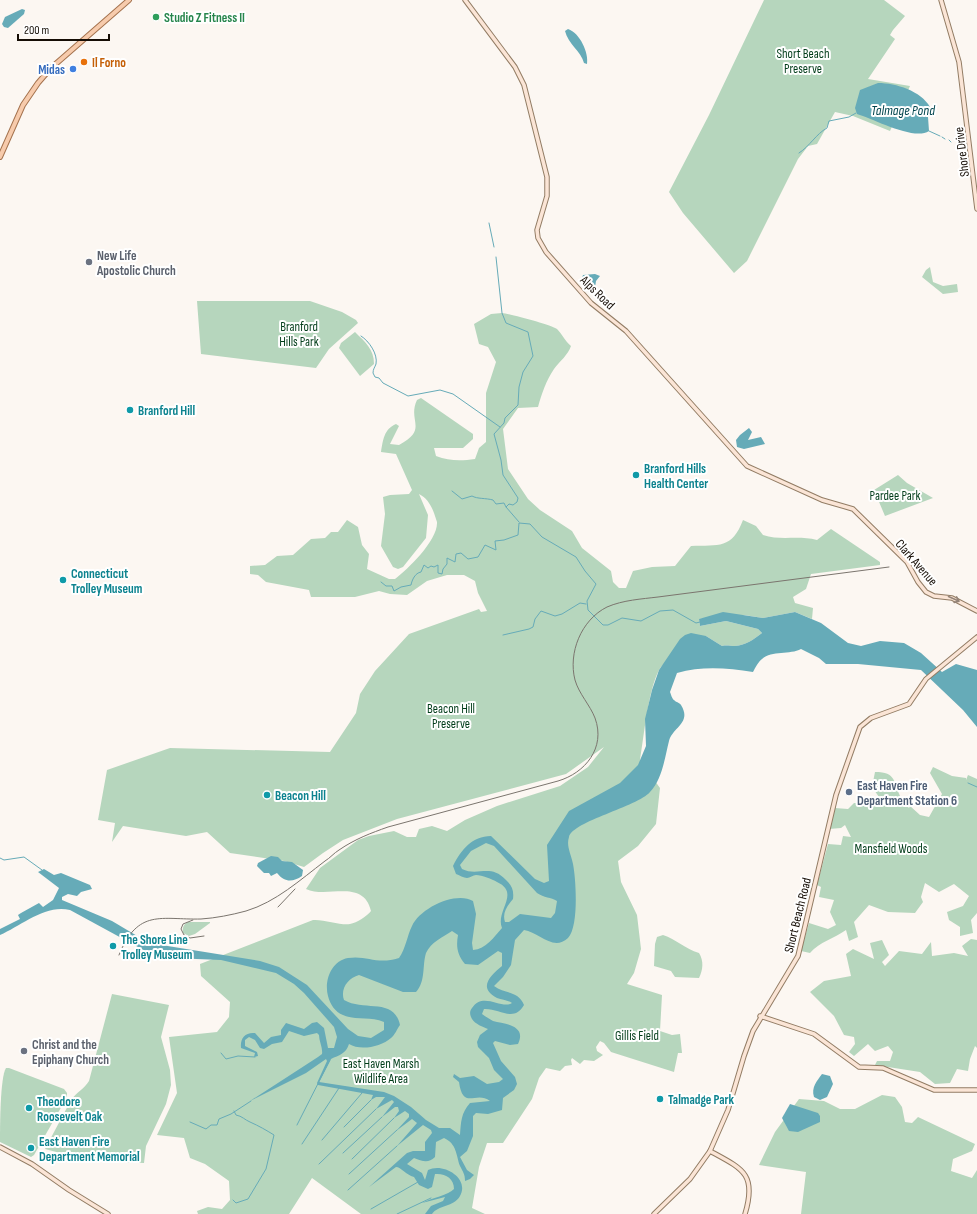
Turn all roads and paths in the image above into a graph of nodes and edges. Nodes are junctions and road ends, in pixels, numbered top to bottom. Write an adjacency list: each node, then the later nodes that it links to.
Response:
1 (129, 0): 4 (main road)
2 (465, 0): 6 (main road, Alps Road)
3 (942, 0): 5 (main road, Shore Drive)
4 (0, 157)
5 (977, 209)
6 (853, 509): 7 (main road, Clark Avenue, one-way to 7)
7 (977, 611)
8 (977, 637): 9 (main road, Short Beach Road)
9 (760, 1016): 10 (main road); 12 (main road, Short Beach Road)
10 (977, 1090)
11 (0, 1147): 13 (main road)
12 (710, 1151): 14 (main road, Short Beach Road); 15 (main road)
13 (108, 1214)
14 (654, 1214)
15 (745, 1214)

